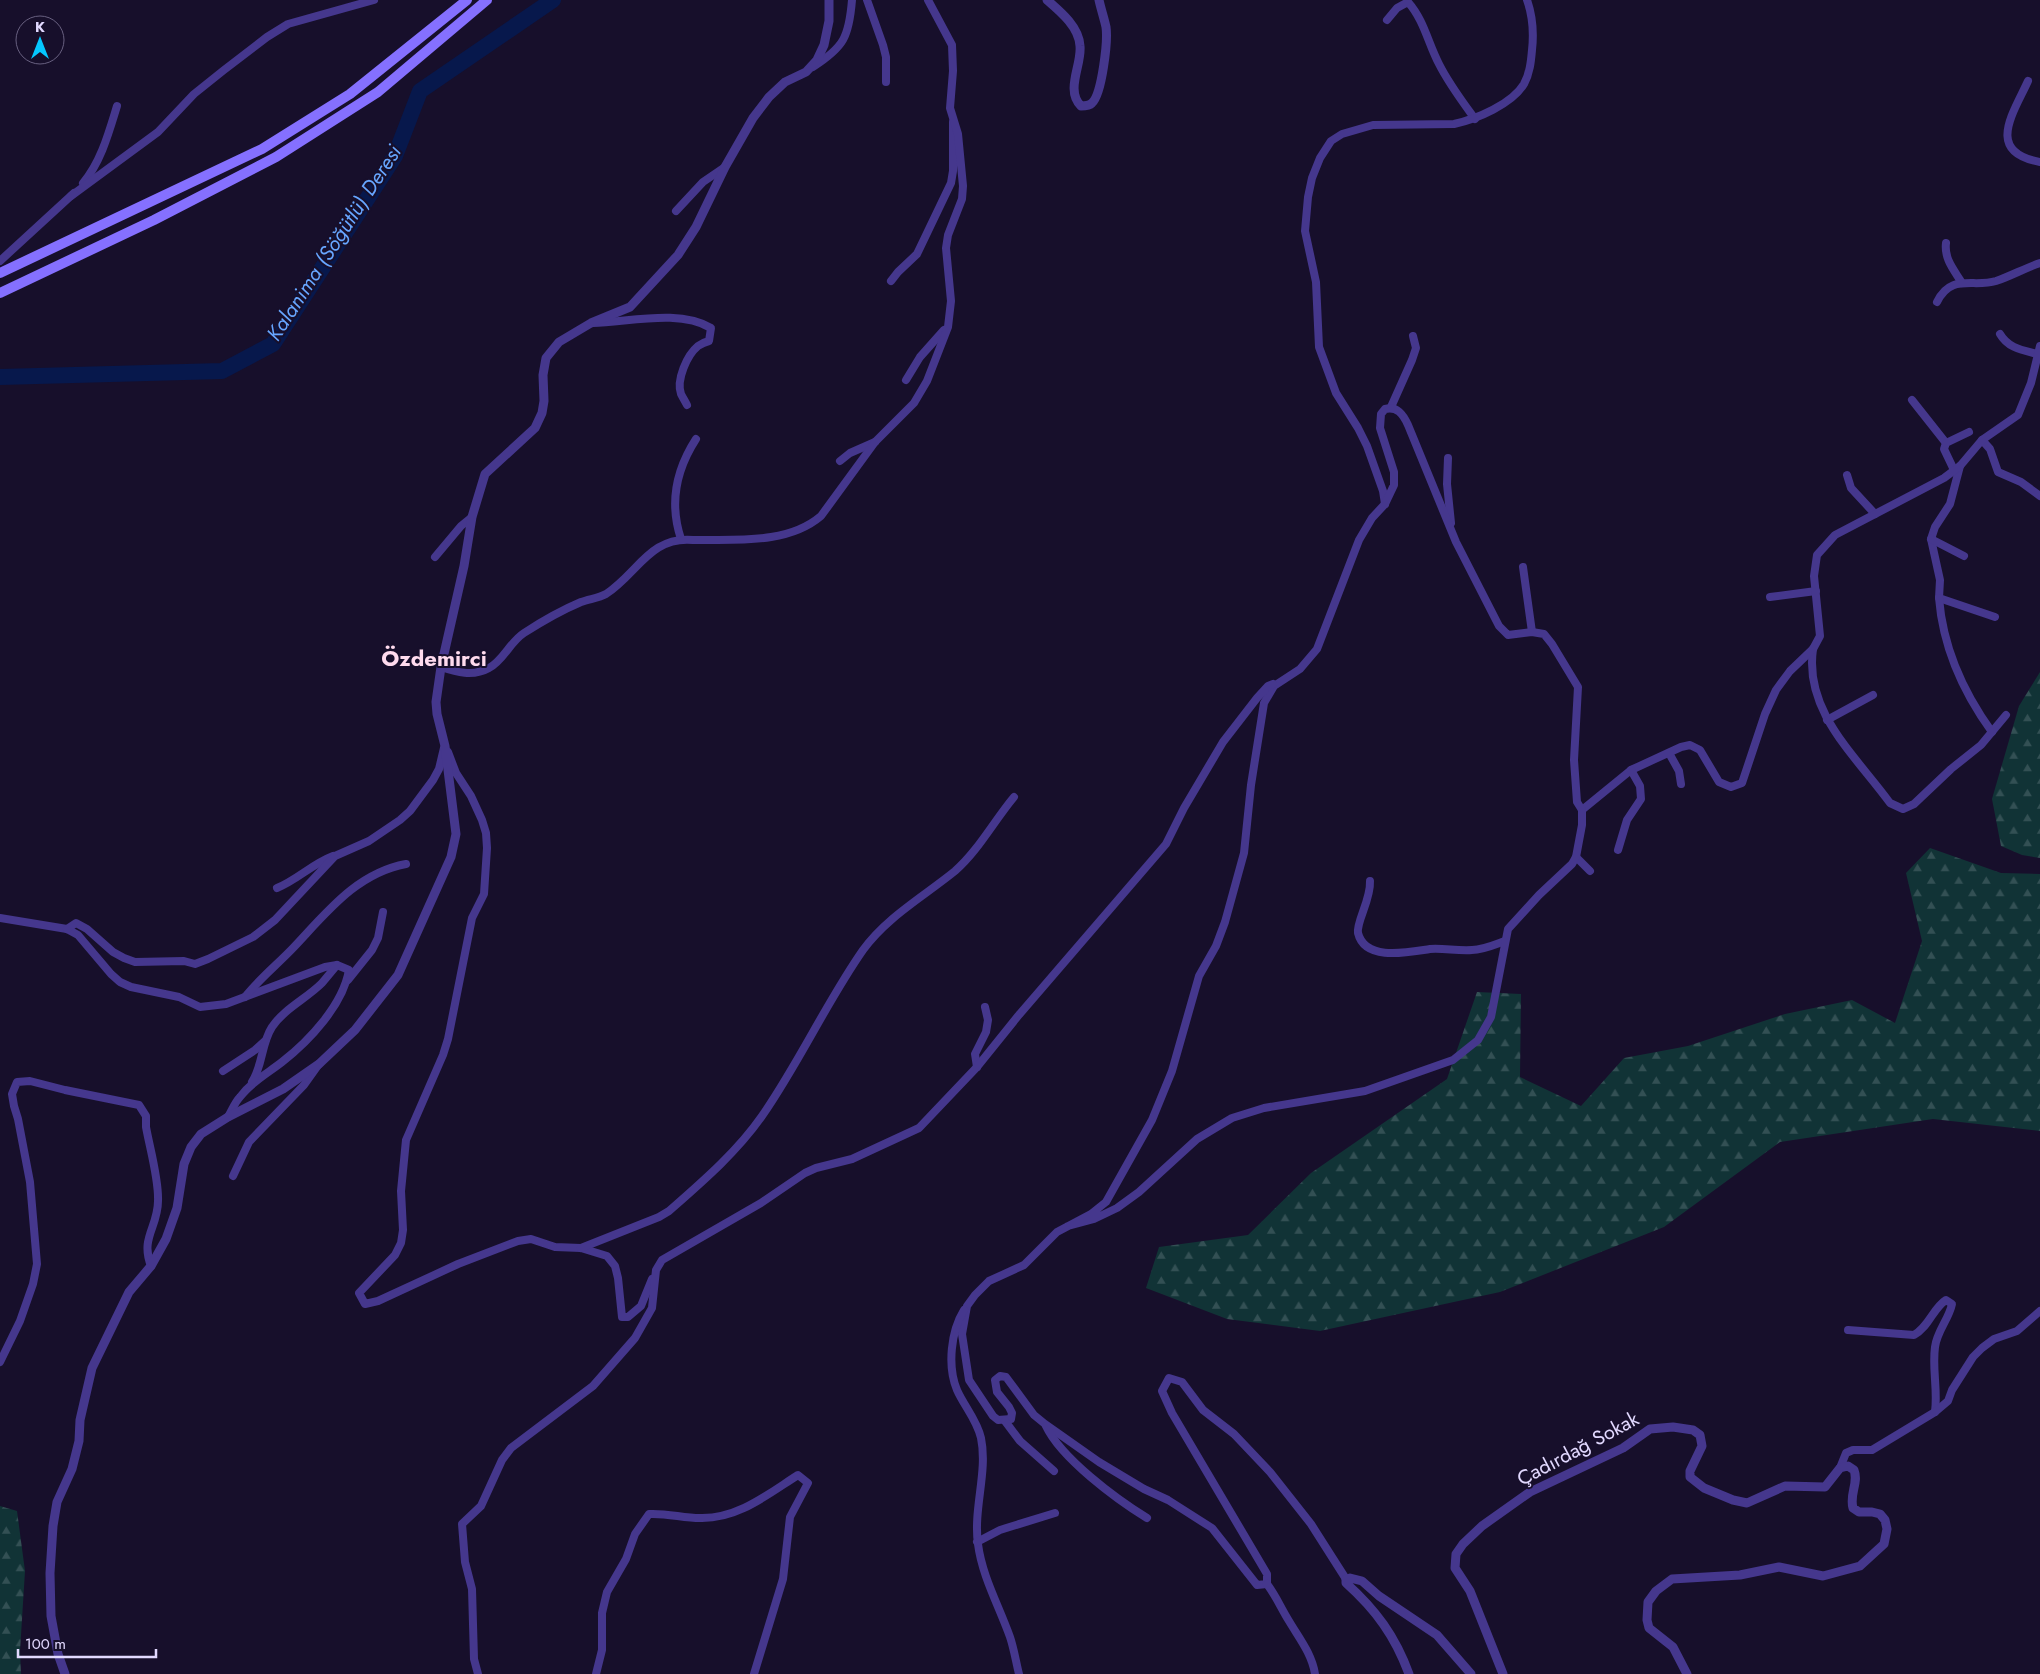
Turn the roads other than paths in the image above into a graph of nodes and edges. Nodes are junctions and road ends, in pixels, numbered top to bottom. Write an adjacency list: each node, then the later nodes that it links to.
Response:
1 (374, 0): 20 (street)
2 (467, 0): 25 (main road)
3 (487, 0): 28 (main road)
4 (829, 0): 12 (street)
5 (852, 0): 12 (street)
6 (867, 0): 14 (street)
7 (928, 0): 17 (street)
8 (1047, 0): 9 (street)
9 (1099, 0)
10 (1527, 0): 16 (street)
11 (1387, 20): 16 (street)
12 (806, 72): 19 (street)
13 (2028, 81): 18 (street)
14 (886, 82)
15 (117, 106): 20 (street)
16 (1476, 119): 50 (street)
17 (953, 120): 26 (street); 31 (street)
18 (2040, 162)
19 (725, 167): 21 (street); 30 (street)
20 (71, 196): 23 (street)
21 (676, 211)
22 (1946, 242): 27 (street)
23 (0, 261)
24 (2040, 263): 27 (street)
25 (0, 274)
26 (891, 282)
27 (1962, 283): 29 (street)
28 (0, 294)
29 (1937, 302)
30 (591, 323): 38 (street); 52 (street)
31 (948, 327): 36 (street); 43 (street)
32 (2000, 334): 35 (street)
33 (1413, 336): 39 (street)
34 (2040, 346): 35 (street)
35 (2036, 354): 42 (street)
36 (906, 380)
37 (1912, 400): 44 (street)
38 (687, 405)
39 (1391, 408): 50 (street); 53 (street)
40 (1969, 432): 44 (street)
41 (696, 439): 54 (street)
42 (1982, 440): 47 (street); 49 (street)
43 (875, 442): 46 (street); 54 (street)
44 (1946, 443): 47 (street)
45 (1448, 458): 53 (street)
46 (840, 461)
47 (1957, 468): 51 (street); 55 (street)
48 (1847, 475): 51 (street)
49 (2040, 496)
50 (1384, 504): 66 (street)
51 (1875, 514): 59 (street)
52 (472, 517): 57 (street); 65 (street)
53 (1453, 535): 63 (street)
54 (681, 539): 65 (street)
55 (1931, 539): 56 (street); 61 (street)
56 (1964, 556)
57 (435, 557)
58 (1523, 567): 63 (street)
59 (1816, 591): 60 (street); 64 (street)
60 (1770, 597)
61 (1939, 598): 62 (street); 70 (street)
62 (1995, 617)
63 (1532, 632): 76 (street)
64 (1813, 649): 69 (street); 72 (street)
65 (441, 667): 71 (street)
66 (1279, 682): 94 (street); 99 (street)
67 (1873, 695): 69 (street)
68 (2006, 715): 70 (street)
69 (1827, 720): 70 (street)
70 (1992, 732)
71 (445, 746): 78 (street); 93 (street); 100 (street)
72 (1669, 753): 73 (street); 74 (street)
73 (1631, 770): 76 (street); 77 (street)
74 (1681, 784)
75 (1014, 797): 100 (street)
76 (1582, 810): 79 (street)
77 (1618, 850)
78 (335, 856): 83 (street); 86 (street)
79 (1576, 857): 81 (street); 87 (street)
80 (406, 864): 90 (street)
81 (1590, 871)
82 (1370, 882): 87 (street)
83 (277, 888)
84 (383, 912): 89 (street)
85 (0, 918): 86 (street)
86 (67, 929): 90 (street)
87 (1504, 941): 99 (street)
88 (337, 965): 89 (street); 90 (street); 92 (street)
89 (347, 982): 96 (street)
90 (244, 998)
91 (985, 1007): 94 (street)
92 (266, 1039): 95 (street); 96 (street)
93 (320, 1064): 97 (street); 98 (street)
94 (977, 1067): 102 (street)
95 (223, 1071)
96 (248, 1088): 97 (street)
97 (228, 1117): 101 (street)
98 (232, 1176)
99 (1068, 1226): 103 (street)
100 (581, 1248): 102 (street)
101 (151, 1266): 106 (street); 117 (street)
102 (656, 1270): 118 (street)
103 (967, 1306): 108 (street); 114 (street)
104 (2040, 1311): 107 (street)
105 (1848, 1330): 107 (street)
106 (0, 1362)
107 (1935, 1412): 110 (street)
108 (1005, 1421): 109 (street); 111 (street)
109 (1045, 1424): 113 (street); 116 (street)
110 (1840, 1468): 125 (street, Çadırdağ Sokak); 126 (street)
111 (1054, 1471)
112 (1054, 1514): 114 (street)
113 (1147, 1518)
114 (977, 1542): 121 (street)
115 (1346, 1579): 116 (street); 123 (street); 124 (street)
116 (1267, 1584): 122 (street)
117 (65, 1674)
118 (478, 1674)
119 (596, 1674): 120 (street)
120 (754, 1674)
121 (1019, 1674)
122 (1315, 1674)
123 (1410, 1674)
124 (1471, 1674)
125 (1503, 1674)
126 (1687, 1674)

